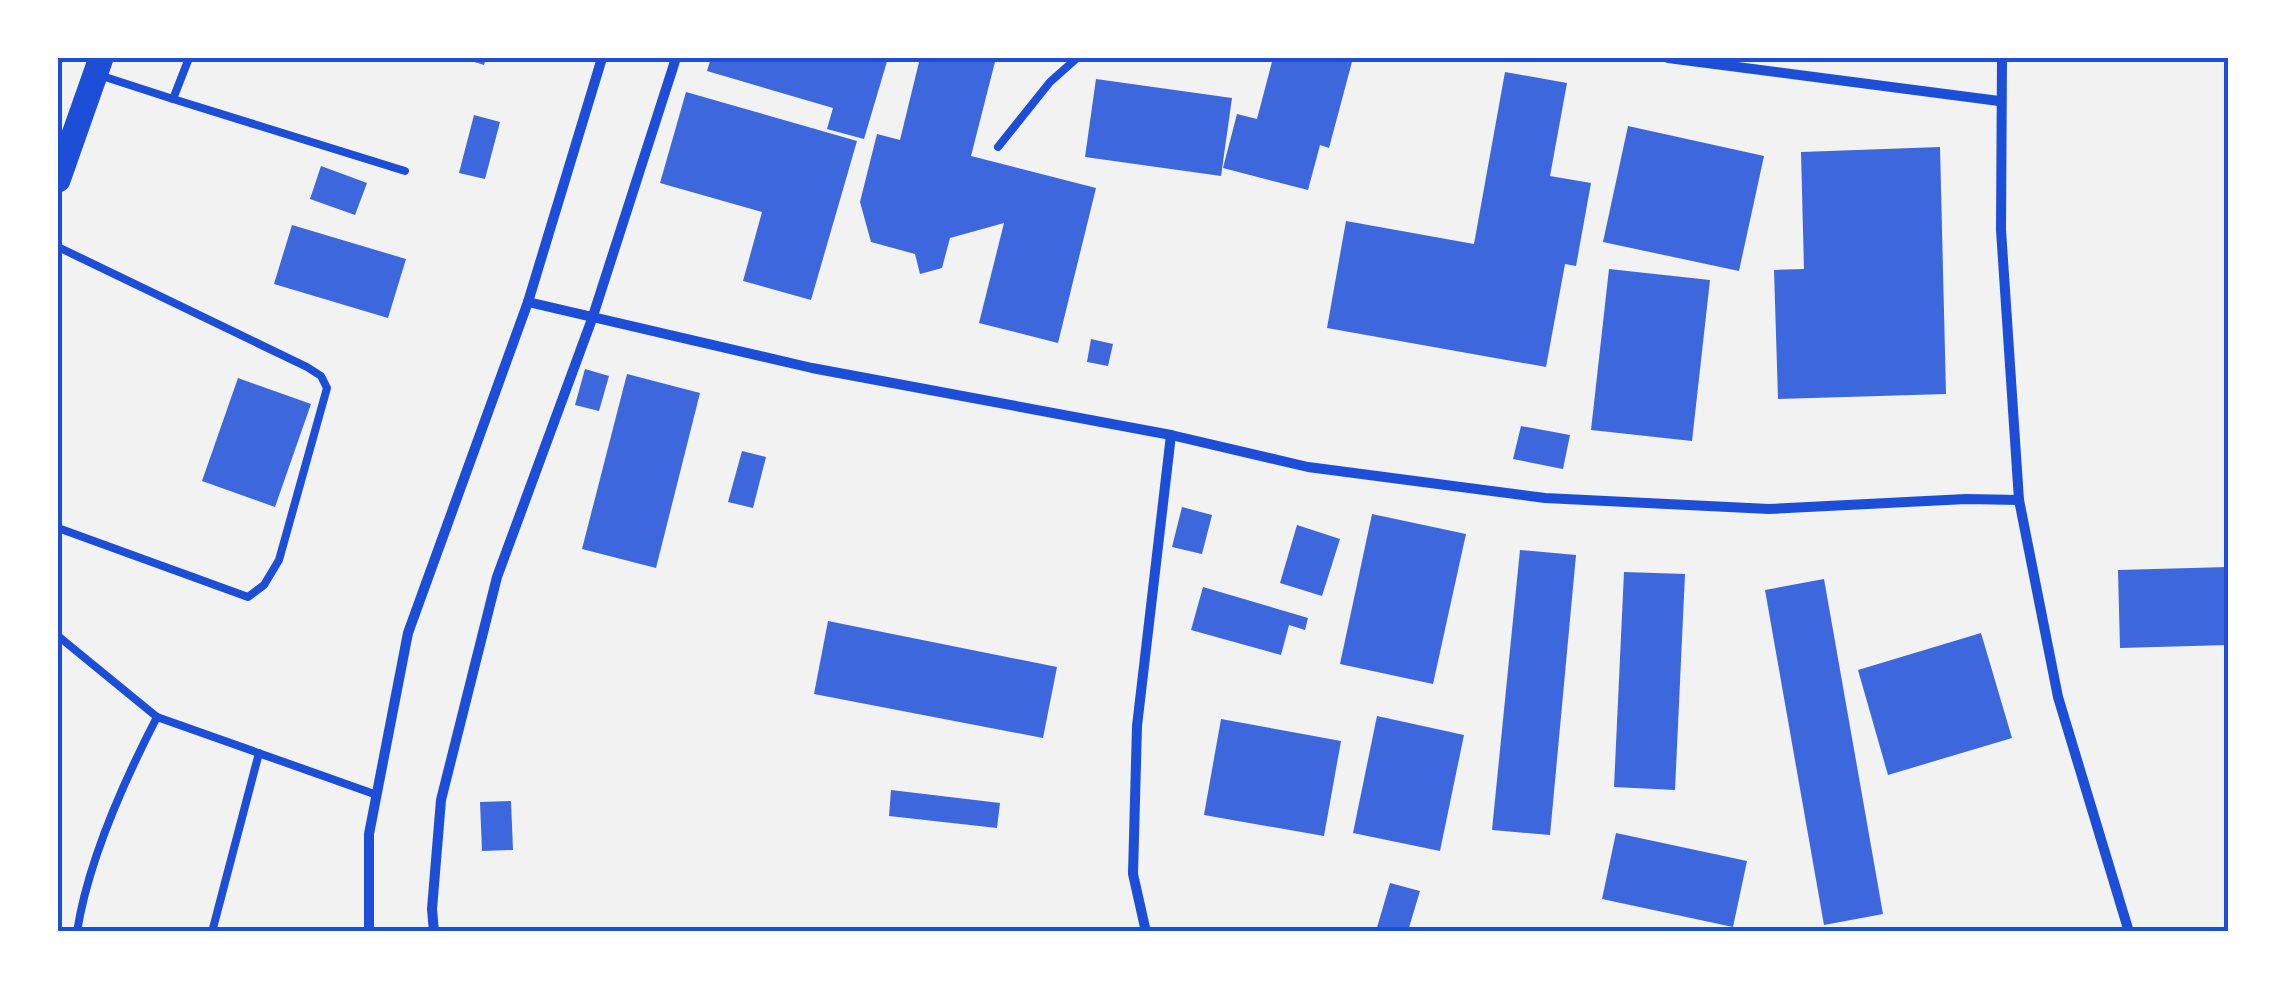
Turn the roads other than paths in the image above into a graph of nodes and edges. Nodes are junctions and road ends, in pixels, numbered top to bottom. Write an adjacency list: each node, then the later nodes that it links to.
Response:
1 (189, 58): 8 (lane)
2 (602, 58): 14 (street)
3 (676, 58): 15 (street)
4 (1077, 58): 10 (lane)
5 (1668, 58): 9 (street)
6 (2002, 58): 9 (street)
7 (98, 65): 8 (lane); 12 (highway)
8 (174, 99): 11 (lane)
9 (1999, 101): 17 (street)
10 (998, 147)
11 (405, 172)
12 (58, 180)
13 (58, 248): 18 (lane)
14 (528, 302): 15 (street); 22 (street)
15 (592, 319): 16 (street); 26 (street)
16 (1171, 435): 17 (street); 27 (street)
17 (2018, 500): 28 (street)
18 (58, 528)
19 (58, 636): 20 (lane)
20 (157, 717): 21 (lane); 23 (lane)
21 (258, 754): 22 (lane); 24 (lane)
22 (376, 795): 25 (street)
23 (77, 932)
24 (212, 932)
25 (369, 932)
26 (434, 932)
27 (1146, 932)
28 (2128, 932)

